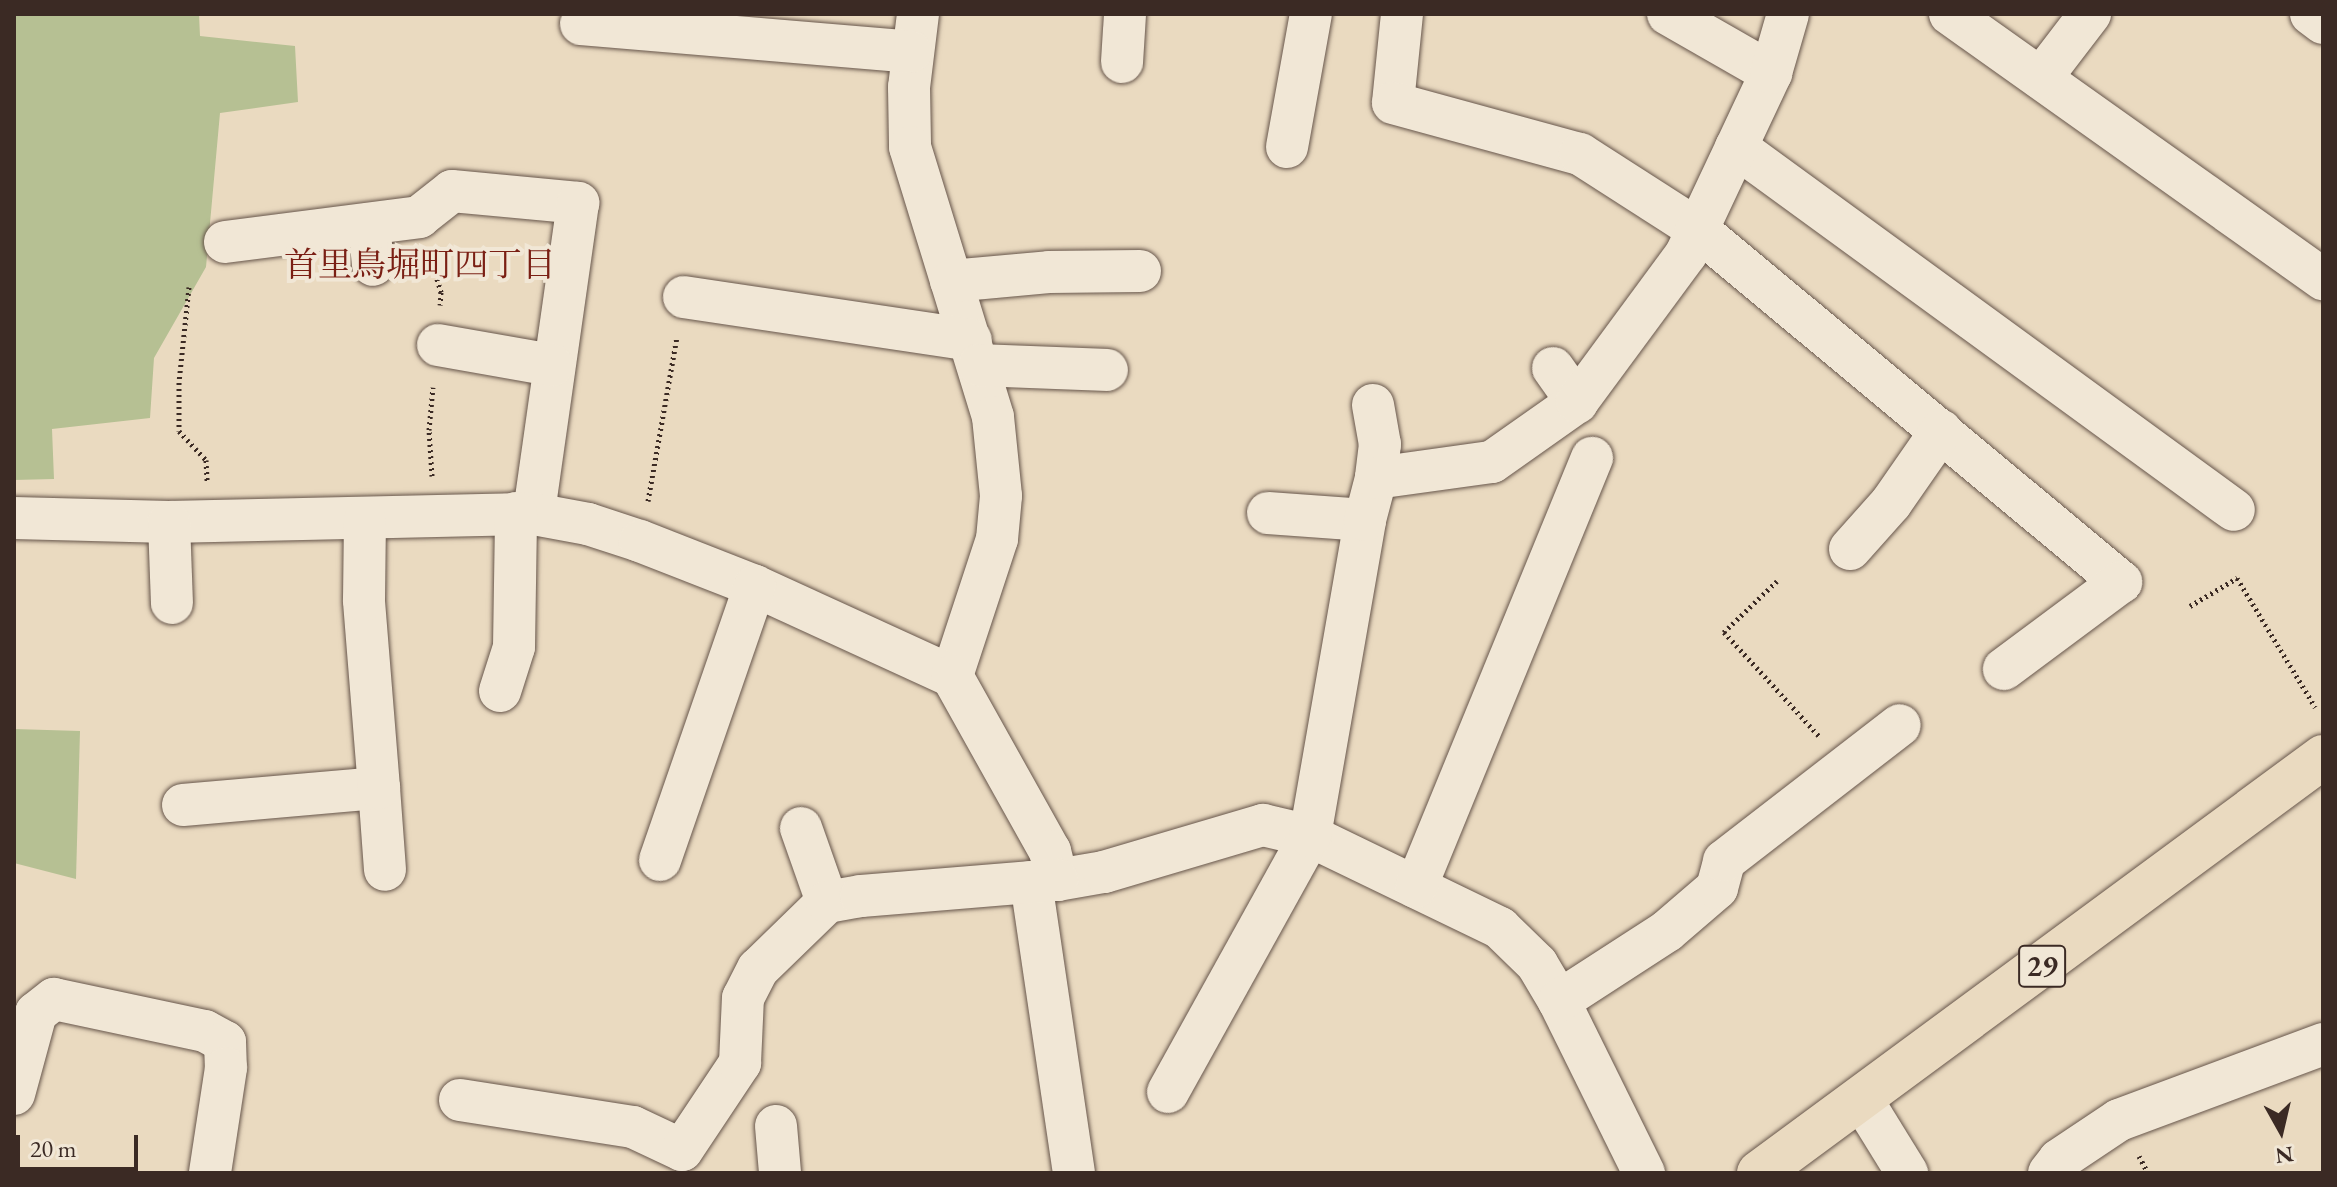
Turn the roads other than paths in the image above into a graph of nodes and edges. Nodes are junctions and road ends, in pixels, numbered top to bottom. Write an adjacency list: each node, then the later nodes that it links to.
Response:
1 (1125, 14): 13 (street)
2 (1311, 14): 16 (street)
3 (1402, 14): 19 (street)
4 (1668, 14): 14 (street)
5 (1788, 14): 14 (street)
6 (1950, 14): 15 (street)
7 (2090, 14): 15 (street)
8 (2311, 14): 9 (street)
9 (2323, 23)
10 (581, 24): 11 (street)
11 (722, 24): 12 (street)
12 (914, 33): 24 (street)
13 (1122, 62)
14 (1771, 73): 17 (street)
15 (2041, 78): 23 (street)
16 (1287, 147)
17 (1736, 147): 19 (street); 36 (street)
18 (369, 224): 20 (street); 21 (street); 28 (street)
19 (1697, 229): 31 (street); 33 (street)
20 (225, 242)
21 (373, 265)
22 (1140, 271): 24 (street)
23 (2323, 279)
24 (951, 281): 27 (street)
25 (684, 297): 27 (street)
26 (438, 345): 28 (street)
27 (975, 352): 30 (street); 47 (street)
28 (552, 365): 38 (street)
29 (1553, 368): 31 (street)
30 (1107, 370)
31 (1577, 402): 35 (street)
32 (1373, 405): 35 (street)
33 (1941, 431): 43 (street); 46 (street)
34 (1592, 458): 58 (street)
35 (1376, 478): 41 (street)
36 (2234, 510)
37 (1268, 513): 41 (street)
38 (525, 514): 40 (street); 44 (street); 48 (street)
39 (14, 518): 42 (street)
40 (365, 520): 42 (street); 51 (street)
41 (1365, 520): 54 (street)
42 (169, 522): 45 (street)
43 (1850, 549)
44 (755, 586): 47 (street); 55 (street)
45 (172, 603)
46 (2004, 669)
47 (952, 676): 57 (street)
48 (500, 691)
49 (1900, 725): 60 (street)
50 (2323, 757): 65 (main road, 29)
51 (379, 788): 52 (street); 56 (street)
52 (183, 805)
53 (801, 828): 59 (street)
54 (1310, 836): 57 (street); 58 (street); 62 (street)
55 (660, 860)
56 (385, 870)
57 (1044, 881): 59 (street); 69 (street)
58 (1416, 887): 60 (street)
59 (827, 902): 64 (street)
60 (1559, 1001): 70 (street)
61 (2323, 1044): 73 (street)
62 (1168, 1092)
63 (14, 1094): 67 (street)
64 (460, 1100)
65 (1862, 1100): 71 (main road, 29); 72 (street)
66 (776, 1126): 68 (street)
67 (210, 1173)
68 (780, 1173)
69 (1074, 1173)
70 (1644, 1173)
71 (1759, 1173)
72 (1907, 1173)
73 (2049, 1173)

